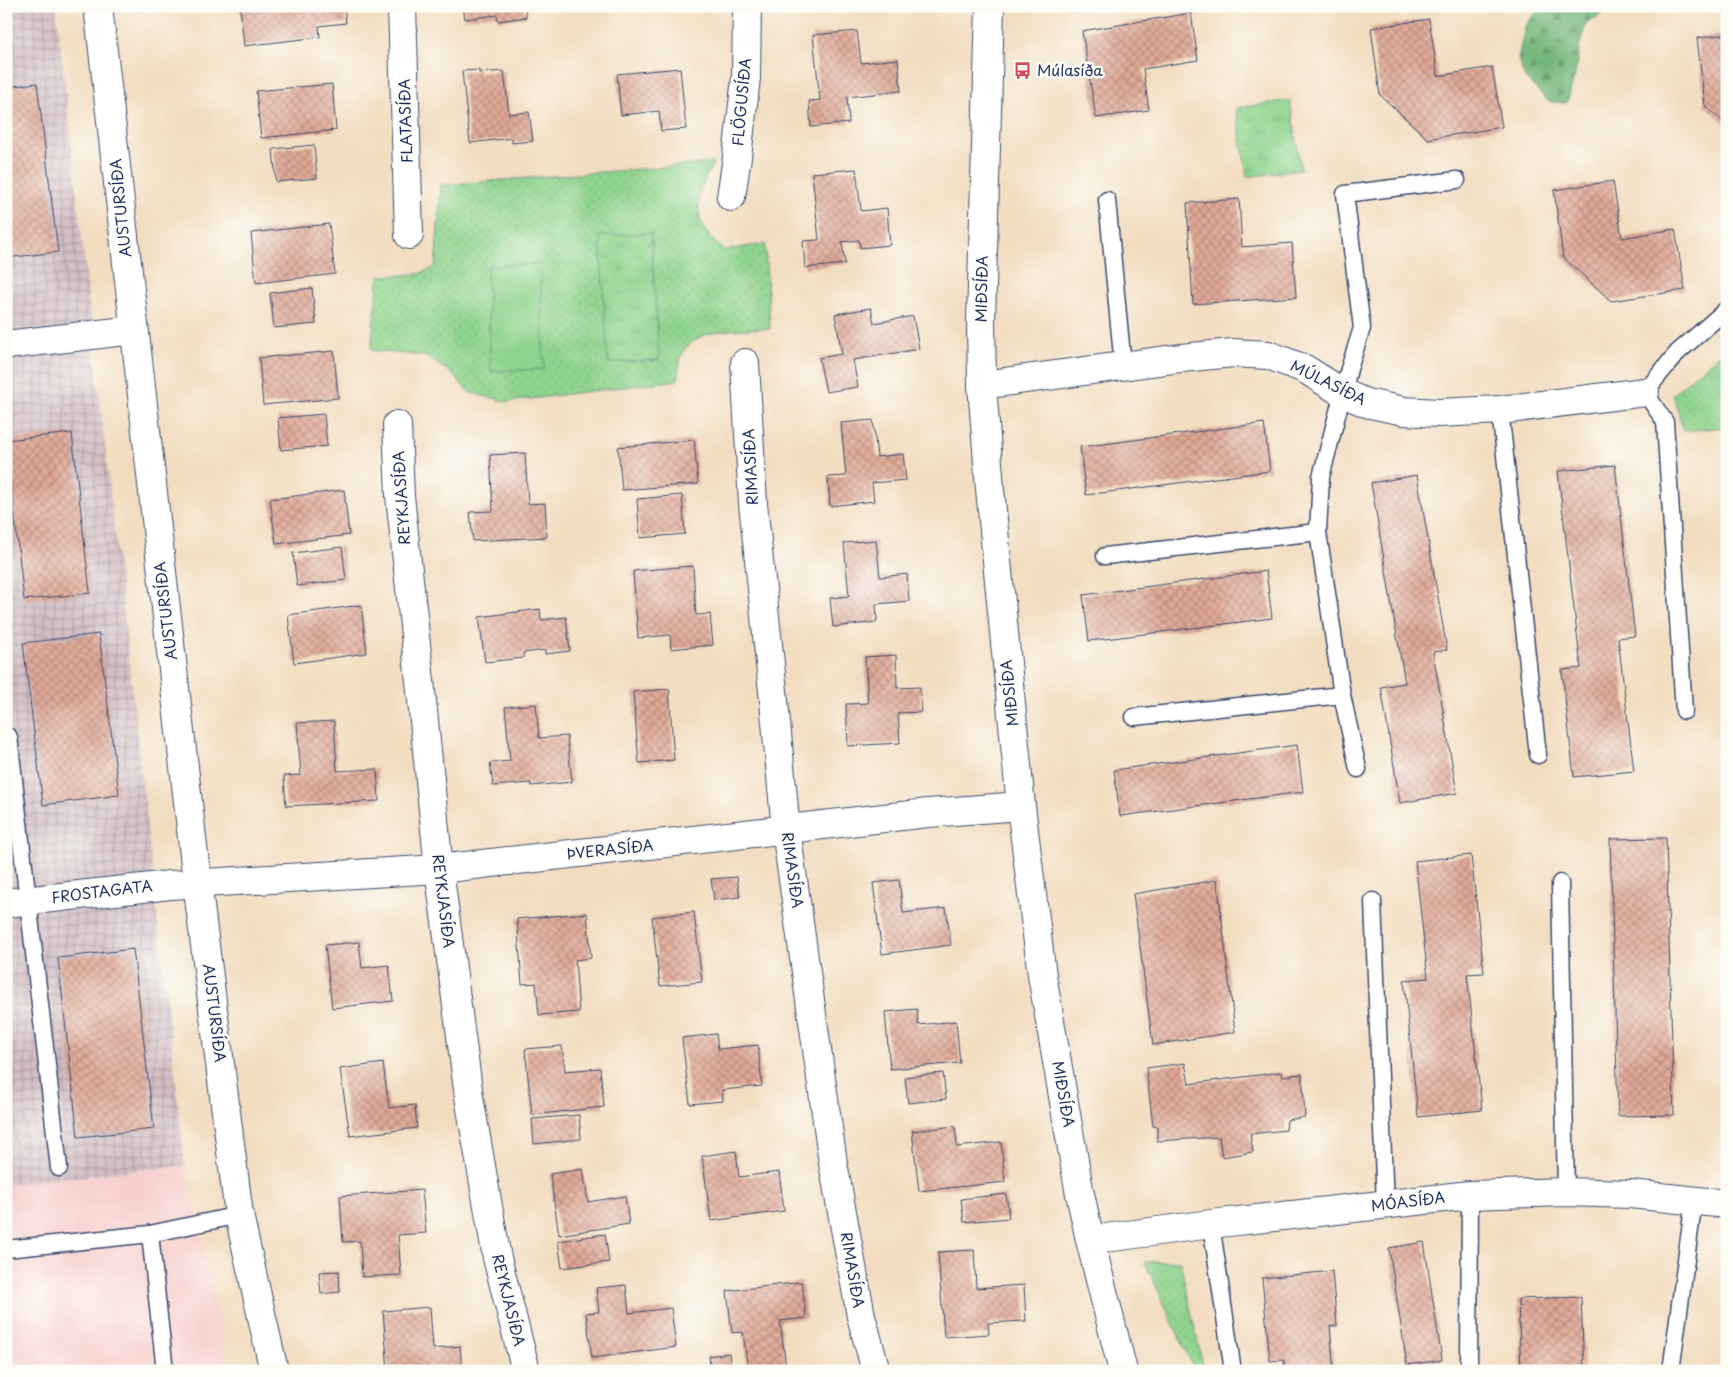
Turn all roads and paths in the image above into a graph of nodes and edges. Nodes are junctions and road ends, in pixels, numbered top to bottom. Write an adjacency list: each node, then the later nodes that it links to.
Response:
1 (98, 6): 10 (street, AUSTURSÍÐA)
2 (402, 6): 8 (street, FLATASÍÐA)
3 (747, 6): 6 (street, FLÖGUSÍÐA)
4 (990, 6): 14 (street, MIÐSÍÐA)
5 (1458, 180): 16 (lane)
6 (732, 198)
7 (1107, 200): 13 (lane)
8 (409, 235)
9 (1727, 309): 15 (lane)
10 (134, 330): 11 (street); 30 (street, AUSTURSÍÐA)
11 (6, 345)
12 (745, 363): 28 (street, RIMASÍÐA)
13 (1123, 366): 14 (street, MÚLASÍÐA); 16 (street, MÚLASÍÐA)
14 (982, 385): 27 (street, MIÐSÍÐA)
15 (1646, 392): 17 (street, MÚLASÍÐA); 22 (lane)
16 (1343, 393): 17 (street, MÚLASÍÐA); 19 (lane)
17 (1500, 410): 25 (lane)
18 (397, 425): 29 (street, REYKJASÍÐA)
19 (1318, 532): 20 (lane); 21 (lane)
20 (1105, 556)
21 (1342, 695): 23 (lane); 26 (lane)
22 (1684, 711)
23 (1134, 717)
24 (9, 737): 33 (lane)
25 (1538, 755)
26 (1358, 769)
27 (1021, 806): 28 (street, ÞVERASÍÐA); 43 (street, MIÐSÍÐA)
28 (786, 830): 29 (street, ÞVERASÍÐA); 48 (street, RIMASÍÐA)
29 (438, 869): 30 (street, ÞVERASÍÐA); 47 (street, REYKJASÍÐA)
30 (198, 882): 33 (street, FROSTAGATA); 40 (street, AUSTURSÍÐA)
31 (1560, 884): 35 (lane)
32 (1373, 901): 38 (lane)
33 (17, 902): 34 (lane)
34 (58, 1168)
35 (1566, 1192): 36 (street, MÓASÍÐA); 37 (street, MÓASÍÐA)
36 (1470, 1195): 38 (street, MÓASÍÐA); 51 (lane)
37 (1694, 1200): 39 (street, MÓASÍÐA); 52 (lane)
38 (1385, 1204): 41 (street, MÓASÍÐA)
39 (1727, 1204)
40 (239, 1215): 42 (lane); 46 (street, AUSTURSÍÐA)
41 (1211, 1224): 43 (street, MÓASÍÐA); 50 (lane)
42 (150, 1234): 44 (lane); 45 (lane)
43 (1090, 1240): 49 (street, MIÐSÍÐA)
44 (6, 1249)
45 (165, 1371)
46 (274, 1371)
47 (526, 1371)
48 (876, 1371)
49 (1123, 1371)
50 (1233, 1371)
51 (1469, 1371)
52 (1671, 1371)

